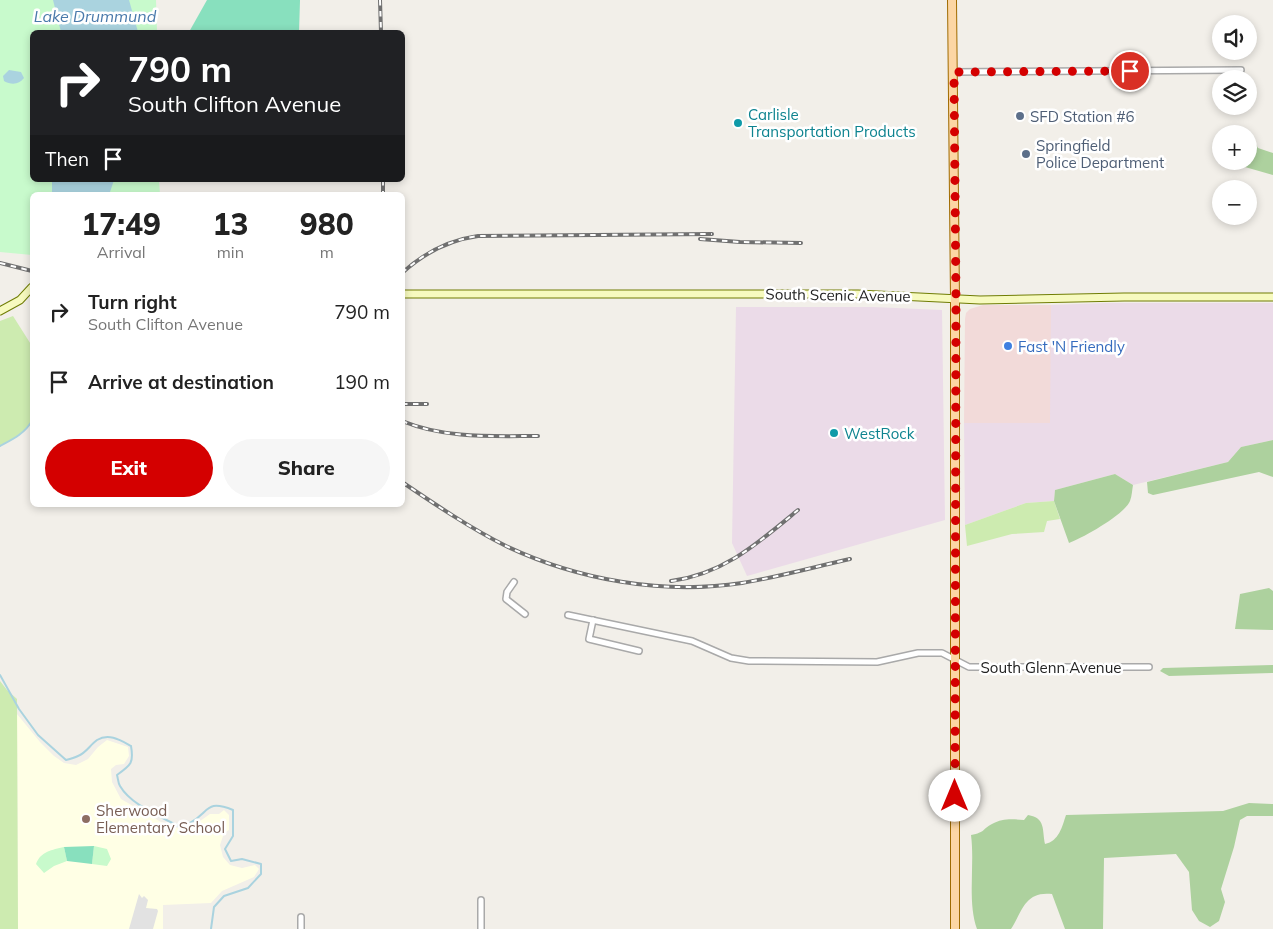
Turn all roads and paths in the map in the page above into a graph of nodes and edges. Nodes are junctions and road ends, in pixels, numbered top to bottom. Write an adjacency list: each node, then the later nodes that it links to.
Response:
1 (952, 0): 3 (main road)
2 (1212, 70): 3 (street)
3 (954, 72): 7 (main road)
4 (30, 289): 8 (main road)
5 (405, 294): 7 (main road, South Scenic Avenue)
6 (1273, 297): 7 (main road, South Scenic Avenue)
7 (956, 299): 14 (main road)
8 (0, 311)
9 (514, 582): 10 (street)
10 (525, 614)
11 (568, 615): 12 (street, South Glenn Avenue)
12 (593, 620): 13 (street); 14 (street, South Glenn Avenue)
13 (639, 650)
14 (956, 660): 15 (street, South Glenn Avenue); 20 (main road)
15 (1149, 667)
16 (481, 900): 19 (street)
17 (301, 918): 18 (street)
18 (301, 929)
19 (481, 929)
20 (955, 929)

